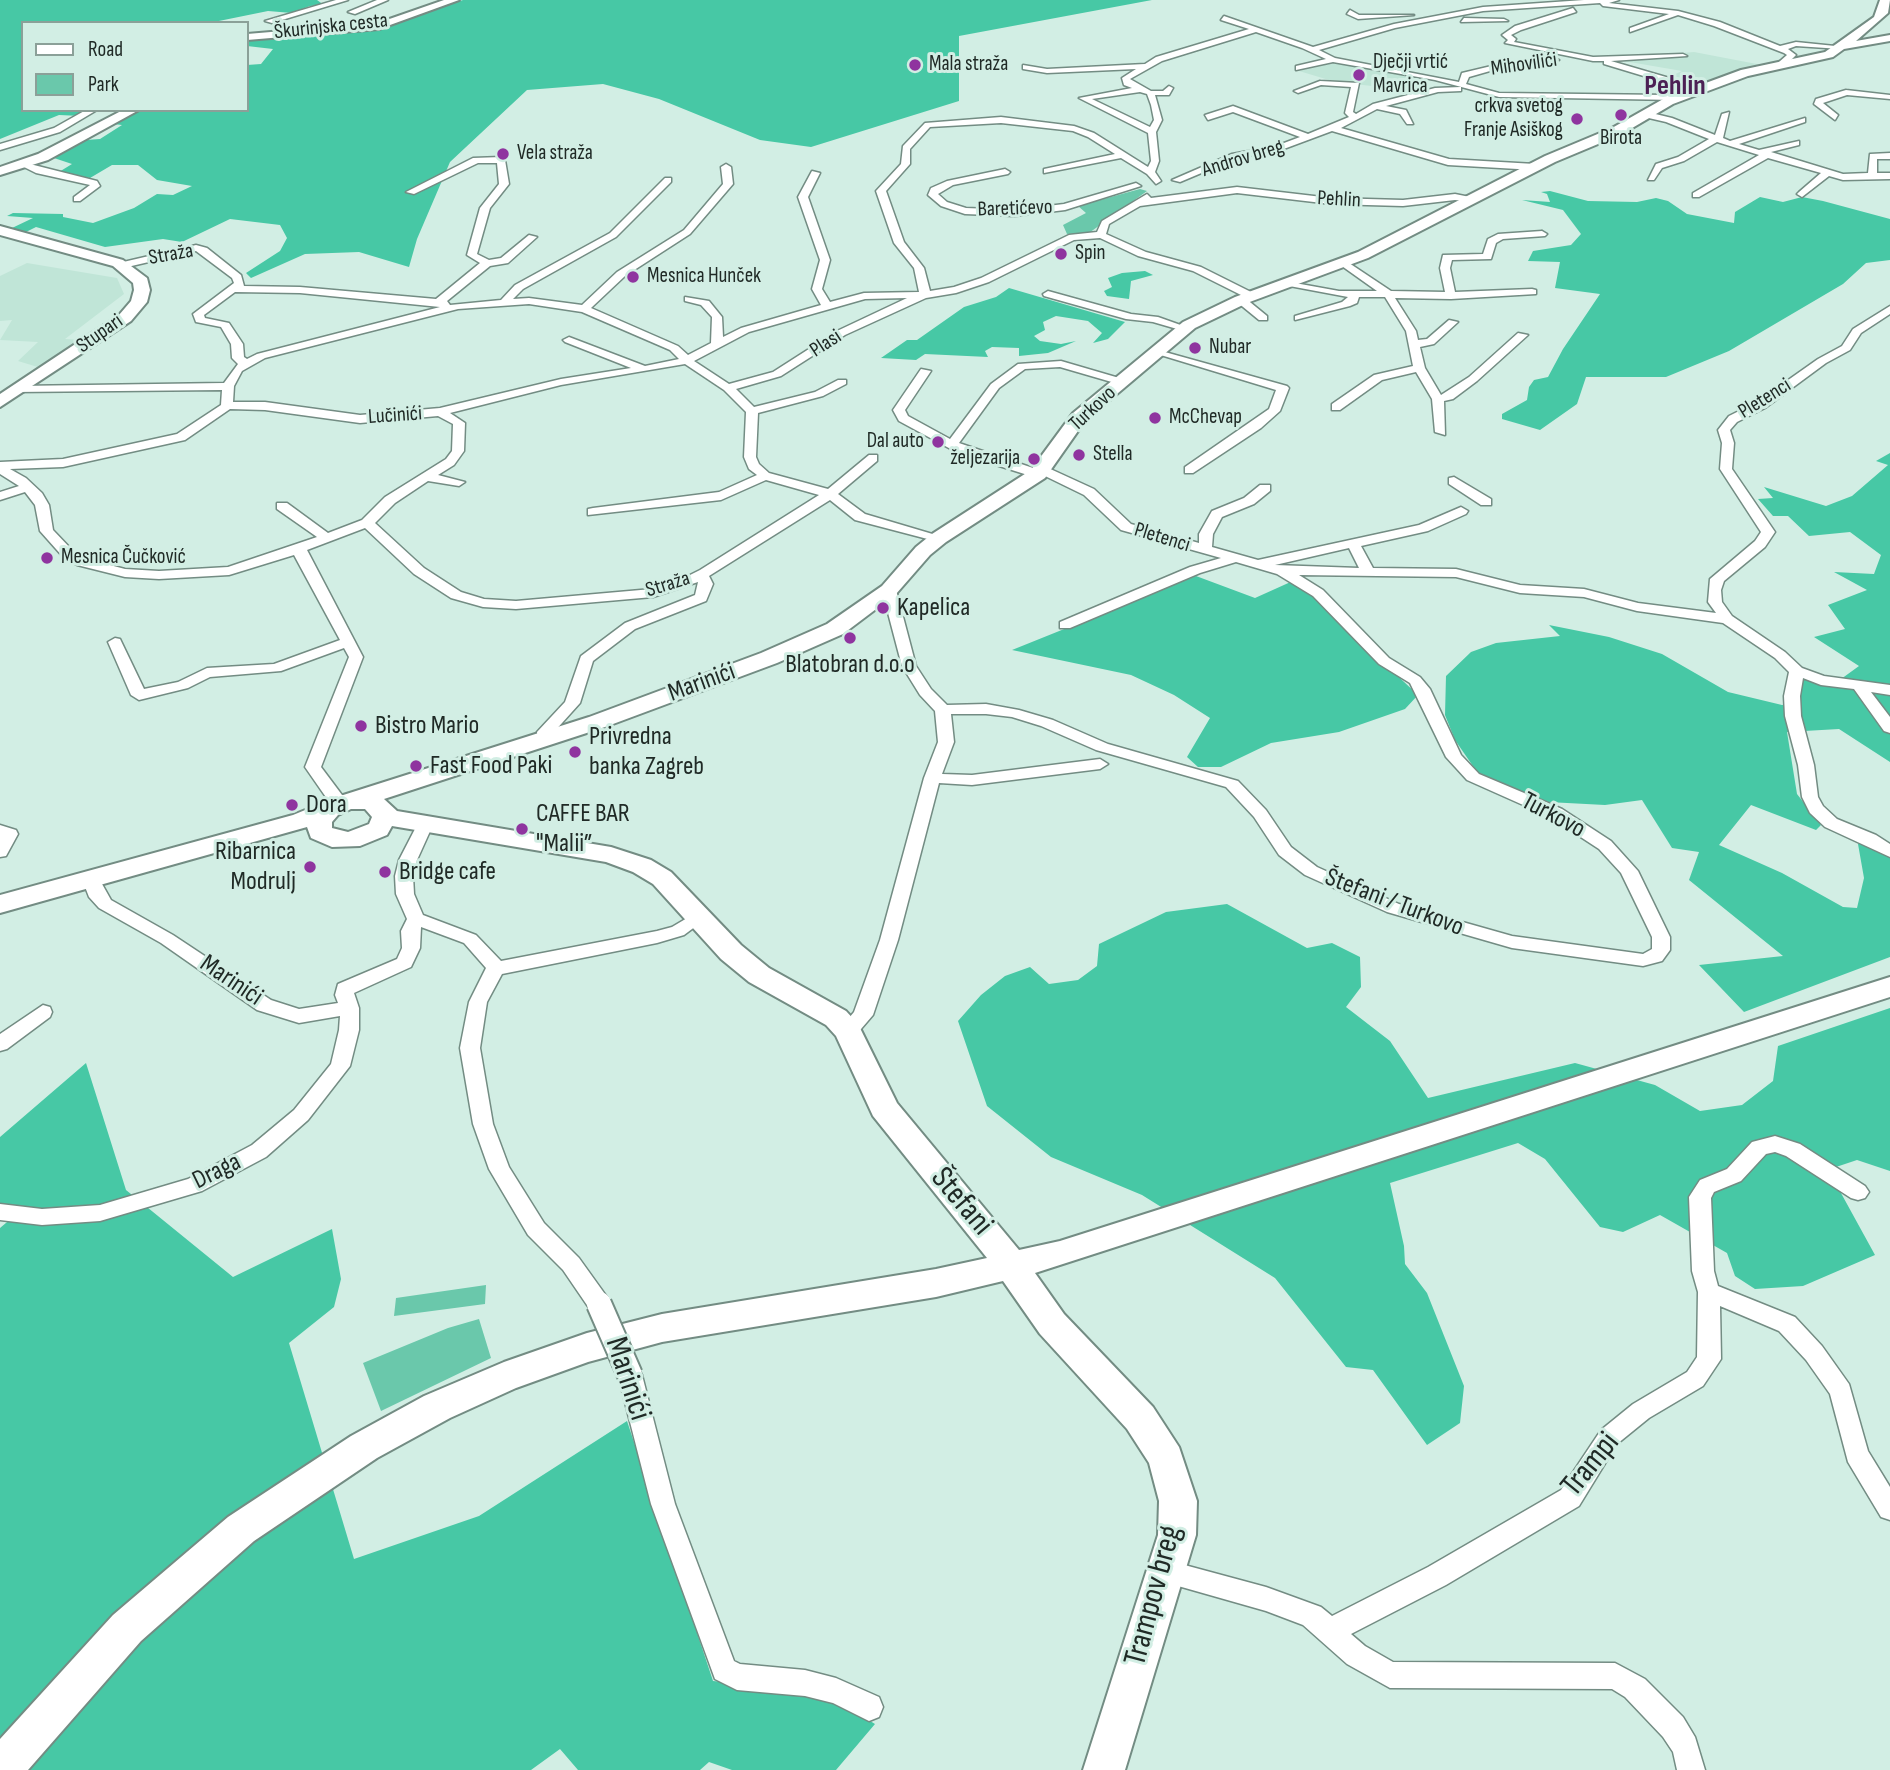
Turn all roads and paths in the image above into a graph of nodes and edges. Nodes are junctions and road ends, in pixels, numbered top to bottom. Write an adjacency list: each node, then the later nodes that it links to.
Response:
1 (344, 0): 13 (street)
2 (384, 0): 7 (street)
3 (454, 0): 19 (main road, Škurinjska cesta)
4 (1615, 0): 6 (street, Mihovilići)
5 (1885, 0): 10 (main road, Pehlin)
6 (1593, 3): 9 (street, Mihovilići); 11 (street, Mihovilići); 18 (street, Mihovilići)
7 (352, 12)
8 (1350, 12): 11 (street, Mihovilići)
9 (1678, 13): 16 (street); 22 (street, Mihovilići)
10 (1886, 15): 21 (main road, Pehlin)
11 (1446, 16): 14 (street, Mihovilići); 23 (street, Mihovilići)
12 (1224, 18): 15 (street, Mihovilići)
13 (269, 21)
14 (1504, 21)
15 (1254, 30): 23 (street, Mihovilići); 28 (street)
16 (1633, 30)
17 (1496, 34): 18 (street, Mihovilići)
18 (1506, 35): 25 (street, Mihovilići)
19 (248, 37)
20 (1890, 38): 21 (main road, Pehlin)
21 (1842, 46): 22 (street, Mihovilići); 27 (main road, Pehlin)
22 (1781, 48): 27 (street)
23 (1312, 50): 26 (street, Mihovilići)
24 (1683, 56): 25 (street, Mihovilići)
25 (1593, 59): 32 (street, Mihovilići); 38 (street, Mihovilići)
26 (1333, 60): 30 (street, Mihovilići); 31 (street, Mihovilići)
27 (1785, 64): 38 (main road, Pehlin)
28 (1144, 66): 29 (street); 35 (street)
29 (1026, 67)
30 (1299, 68)
31 (1448, 84): 32 (street, Mihovilići); 34 (street, Androv breg); 40 (street, Androv breg)
32 (1462, 85): 34 (street, Mihovilići)
33 (1169, 88): 35 (street)
34 (1474, 89): 37 (street, Mihovilići)
35 (1147, 91): 52 (street); 52 (street)
36 (1298, 91): 46 (street)
37 (1589, 95): 38 (street, Pehlin)
38 (1674, 97): 43 (main road, Pehlin)
39 (1890, 97): 47 (street)
40 (1376, 106): 46 (street, Androv breg); 50 (street)
41 (89, 112): 58 (street)
42 (126, 112): 64 (main road)
43 (1643, 114): 55 (street); 66 (main road, Pehlin)
44 (1723, 115): 55 (street)
45 (1208, 117): 54 (street, Androv breg)
46 (1355, 117): 51 (street, Androv breg)
47 (1835, 117)
48 (1802, 120): 57 (street)
49 (989, 121): 53 (street); 61 (street); 98 (street)
50 (1410, 122)
51 (1331, 128): 54 (street, Androv breg); 63 (street)
52 (1152, 132): 77 (street)
53 (988, 136)
54 (1308, 137): 77 (street, Androv breg)
55 (1712, 138): 57 (street); 75 (street)
56 (1796, 142): 60 (street)
57 (1730, 144): 60 (street)
58 (0, 147)
59 (1451, 148): 63 (street)
60 (1765, 153): 70 (street); 80 (street)
61 (1122, 155): 68 (street, Baretićevo); 77 (street)
62 (1890, 156): 73 (street)
63 (1451, 162): 66 (street); 72 (street)
64 (25, 164): 67 (main road); 81 (street)
65 (726, 167): 106 (street)
66 (1535, 167): 82 (main road, Pehlin)
67 (0, 171)
68 (1047, 171)
69 (1006, 172): 77 (street, Baretićevo)
70 (1828, 172): 73 (street); 79 (street)
71 (815, 173): 105 (street)
72 (1467, 173)
73 (1872, 175): 74 (street)
74 (1890, 176)
75 (1651, 178)
76 (668, 180): 103 (street)
77 (1160, 183): 83 (street)
78 (411, 192): 91 (street)
79 (1802, 194)
80 (1696, 195)
81 (77, 199)
82 (1475, 199): 83 (street, Pehlin); 84 (main road, Pehlin)
83 (1138, 203): 87 (street)
84 (1413, 229): 90 (main road, Turkovo)
85 (0, 230): 88 (main road)
86 (1542, 234): 100 (street)
87 (1101, 235): 98 (street, Baretićevo); 101 (street)
88 (20, 236): 92 (main road)
89 (532, 237): 91 (street)
90 (1343, 262): 93 (main road, Turkovo); 97 (street)
91 (487, 263): 104 (street)
92 (123, 265): 94 (street, Straža); 126 (main road, Stupari)
93 (1287, 283): 99 (street); 101 (main road, Turkovo)
94 (236, 289): 104 (street); 118 (street)
95 (1532, 292): 100 (street)
96 (1048, 294): 111 (street)
97 (1388, 294): 99 (street); 100 (street); 115 (street)
98 (923, 295): 105 (street, Baretićevo); 125 (street, Plasi)
99 (1354, 295): 109 (street)
100 (1451, 296)
101 (1246, 298): 108 (street); 111 (main road, Turkovo)
102 (689, 299): 114 (street)
103 (505, 301): 104 (street); 106 (street)
104 (444, 306): 118 (street)
105 (827, 307): 114 (street, Baretićevo)
106 (584, 309): 117 (street)
107 (1890, 309): 164 (street, Pletenci)
108 (1263, 318)
109 (1299, 318)
110 (1453, 322): 115 (street)
111 (1184, 328): 116 (main road, Turkovo)
112 (1522, 335): 127 (street)
113 (569, 340): 120 (street)
114 (717, 343): 117 (street, Baretićevo)
115 (1413, 344): 119 (street)
116 (1158, 351): 123 (main road, Turkovo); 138 (street)
117 (687, 360): 120 (street); 125 (street)
118 (245, 363): 124 (street)
119 (1419, 368): 127 (street); 130 (street)
120 (645, 369): 132 (street)
121 (925, 371): 134 (street, Pletenci)
122 (842, 382): 131 (street, Plasi)
123 (1122, 382): 134 (street); 139 (main road, Turkovo)
124 (228, 386): 126 (street); 129 (street)
125 (728, 388): 131 (street)
126 (18, 390): 128 (main road, Stupari)
127 (1438, 399): 133 (street)
128 (0, 402)
129 (227, 405): 132 (street, Lučinići); 136 (street)
130 (1336, 407)
131 (752, 411): 140 (street)
132 (440, 412): 141 (street, Lučinići)
133 (1441, 432)
134 (953, 443): 139 (street, Pletenci)
135 (873, 458): 146 (street)
136 (63, 463): 137 (street); 144 (street)
137 (0, 467): 144 (street)
138 (1189, 470)
139 (1040, 472): 154 (main road, Turkovo); 157 (street, Pletenci)
140 (765, 476): 146 (street); 151 (street)
141 (426, 477): 143 (street); 152 (street, Lučinići)
142 (1454, 481): 148 (street)
143 (459, 482)
144 (24, 484): 147 (street); 156 (street, Lučinići)
145 (1265, 488): 157 (street)
146 (830, 494): 154 (street); 162 (street, Straža)
147 (0, 496)
148 (1486, 502)
149 (282, 506): 153 (street)
150 (1461, 511): 155 (street, Pletenci)
151 (593, 512)
152 (367, 523): 153 (street, Lučinići); 162 (street, Straža)
153 (327, 538): 156 (street, Lučinići)
154 (939, 538): 163 (main road, Turkovo)
155 (1353, 543): 159 (street, Pletenci); 161 (street)
156 (301, 548): 167 (street)
157 (1205, 551): 158 (street, Pletenci)
158 (1233, 559): 159 (street, Pletenci); 165 (street)
159 (1257, 565): 160 (street, Pletenci)
160 (1282, 571): 161 (street, Pletenci); 170 (street, Pletenci)
161 (1368, 573): 164 (street, Pletenci)
162 (701, 575): 175 (street)
163 (889, 590): 168 (main road, Turkovo); 173 (street)
164 (1727, 619): 169 (street, Pletenci)
165 (1065, 625)
166 (115, 642): 167 (street)
167 (348, 642): 179 (street)
168 (769, 658): 175 (main road, Marinići)
169 (1797, 671): 171 (street, Pletenci); 184 (street)
170 (1415, 680): 189 (street, Turkovo)
171 (1860, 687): 172 (street, Pletenci); 174 (street)
172 (1890, 690)
173 (943, 710): 178 (street); 189 (street, Štefani / Turkovo)
174 (1890, 728)
175 (544, 739): 177 (main road, Marinići)
176 (1100, 764): 178 (street)
177 (436, 775): 179 (main road, Marinići); 180 (main road, Marinići)
178 (933, 778): 194 (street)
179 (337, 811): 180 (main road, Marinići); 180 (main road, Marinići); 185 (main road, Marinići)
180 (380, 821): 181 (main road, Marinići)
181 (433, 828): 187 (main road, Marinići); 188 (street)
182 (0, 830): 183 (street)
183 (0, 852)
184 (1890, 852)
185 (91, 879): 186 (main road, Marinići); 192 (street, Marinići)
186 (0, 904)
187 (699, 917): 190 (street); 194 (main road, Štefani)
188 (416, 919): 190 (street); 192 (street)
189 (1643, 960)
190 (496, 967): 208 (street, Marinići, bridge)
191 (1890, 987): 199 (main road)
192 (350, 1008): 197 (street, Draga)
193 (43, 1012): 195 (street)
194 (848, 1031): 198 (main road, Štefani)
195 (0, 1044)
196 (1858, 1192): 202 (street, Trampi)
197 (0, 1212)
198 (982, 1226): 200 (main road, Štefani); 201 (main road)
199 (1060, 1254): 200 (main road); 203 (main road)
200 (1012, 1266): 201 (main road); 203 (main road, Štefani)
201 (952, 1279): 209 (main road)
202 (1709, 1292): 205 (street); 207 (street, Trampi)
203 (1039, 1307): 204 (main road, Štefani)
204 (1089, 1365): 206 (main road, Trampov breg)
205 (1890, 1509)
206 (1166, 1573): 207 (street); 210 (main road, Trampov breg)
207 (1330, 1631): 211 (street)
208 (869, 1707)
209 (1, 1770)
210 (1104, 1770)
211 (1691, 1770)

